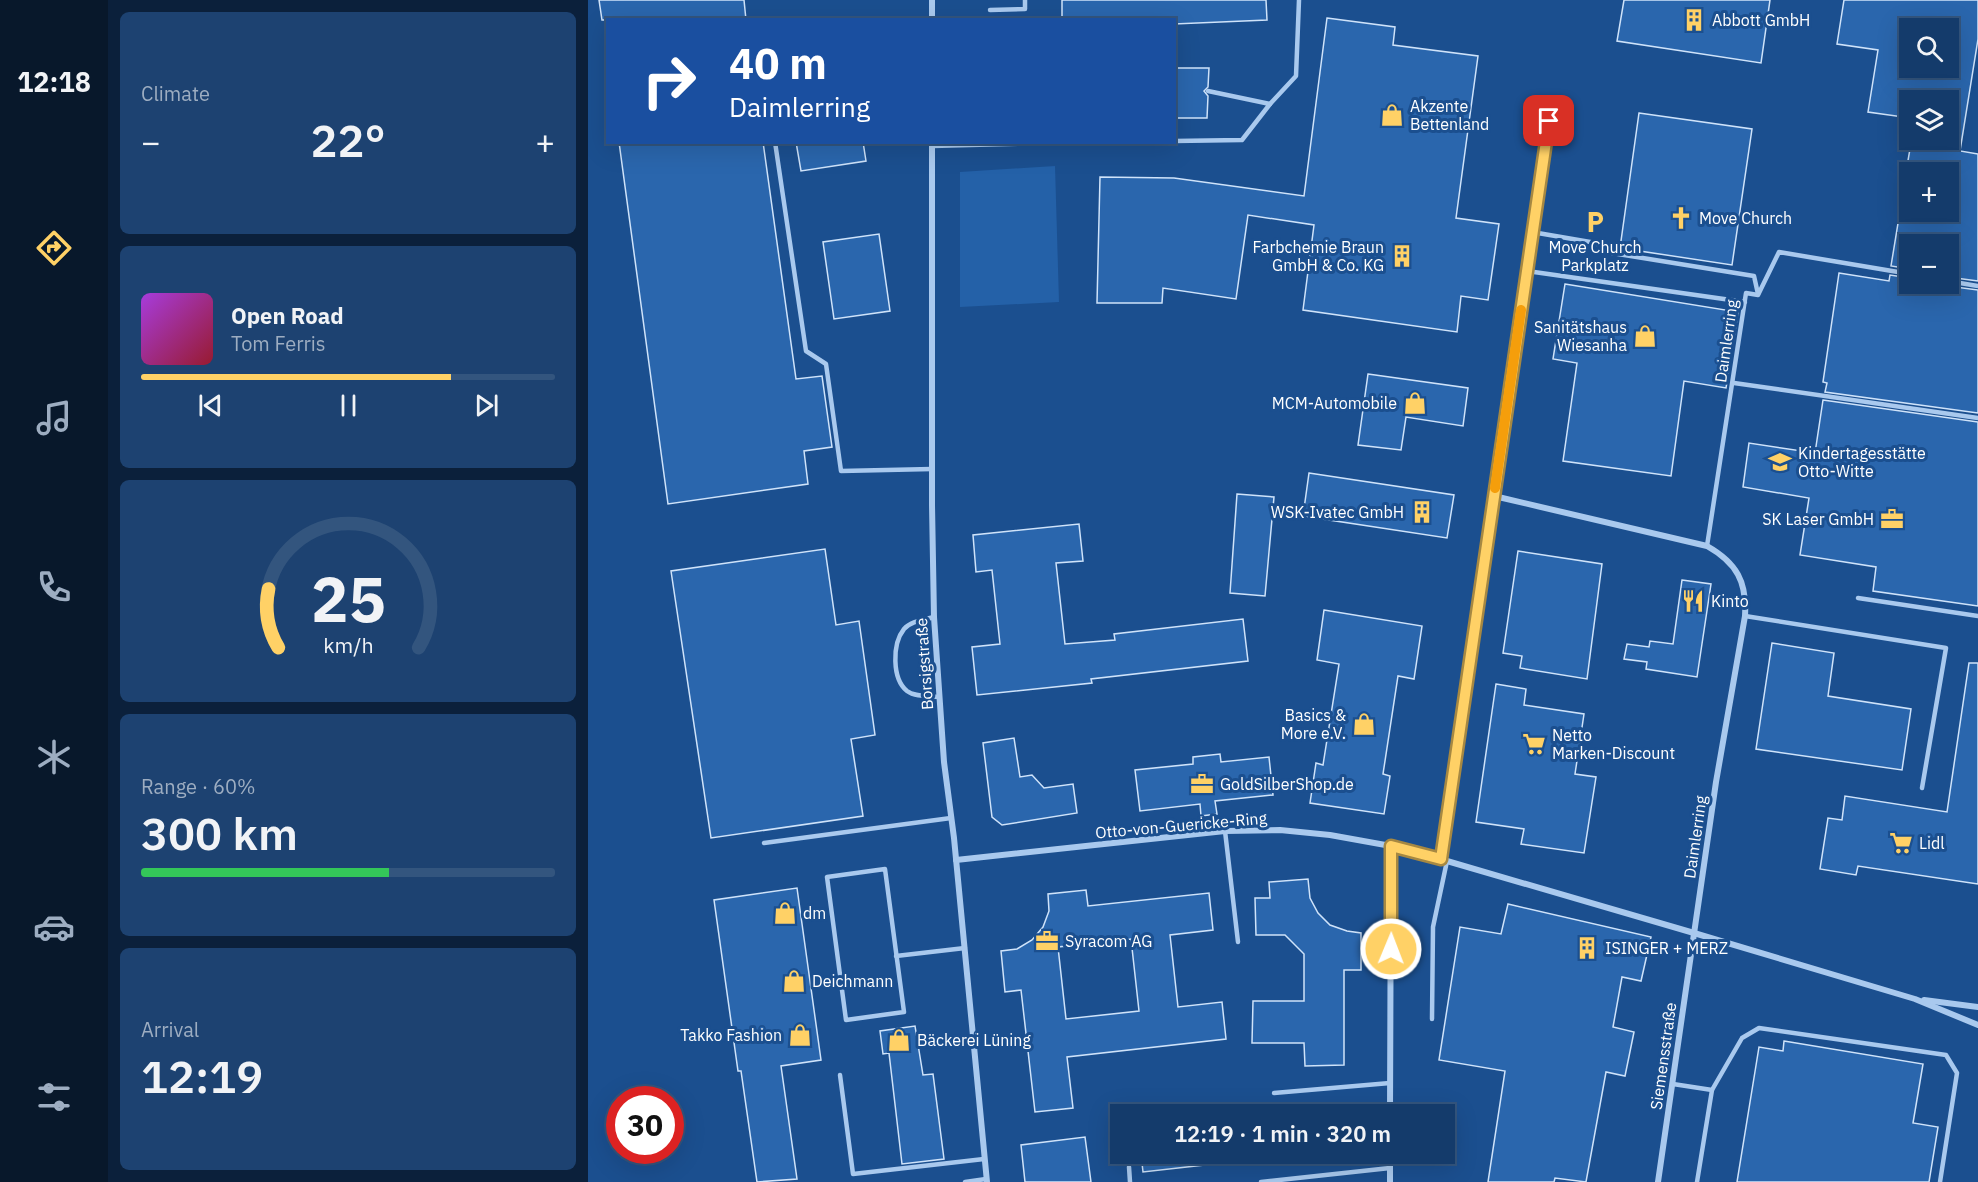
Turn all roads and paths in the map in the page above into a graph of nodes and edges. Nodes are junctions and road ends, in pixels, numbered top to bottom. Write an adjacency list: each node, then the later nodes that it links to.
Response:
1 (932, 0): 5 (street)
2 (1025, 0): 4 (lane)
3 (1299, 0): 8 (lane)
4 (990, 10)
5 (932, 18)
6 (1208, 91): 8 (lane)
7 (1552, 99): 12 (street)
8 (1270, 105): 9 (lane)
9 (1176, 141)
10 (775, 144): 21 (lane)
11 (932, 144): 21 (street, Borsigstraße)
12 (1532, 232): 13 (street); 17 (lane)
13 (1527, 271): 18 (lane); 22 (street)
14 (1899, 272): 17 (lane, Daimlerring)
15 (1959, 283): 16 (lane)
16 (1978, 286)
17 (1758, 295): 18 (lane, Daimlerring)
18 (1745, 302): 19 (lane, Daimlerring)
19 (1734, 384): 20 (lane); 23 (lane, Daimlerring)
20 (1978, 418)
21 (932, 469): 27 (street, Borsigstraße)
22 (1494, 496): 23 (street, Daimlerring); 35 (street)
23 (1707, 546): 25 (street, Daimlerring)
24 (1858, 598): 26 (lane)
25 (1744, 616): 29 (lane); 36 (street, Daimlerring)
26 (1978, 616)
27 (934, 617): 28 (street, Borsigstraße); 28 (lane)
28 (939, 697): 30 (street, Borsigstraße)
29 (1922, 788)
30 (951, 818): 32 (lane); 34 (street, Borsigstraße)
31 (1225, 831): 33 (street, Otto-von-Guericke-Ring); 34 (street, Otto-von-Guericke-Ring); 37 (lane)
32 (764, 843)
33 (1391, 846): 35 (street); 45 (street)
34 (956, 860): 38 (street, Borsigstraße)
35 (1444, 860): 36 (street); 42 (lane)
36 (1694, 933): 40 (street); 46 (street, Siemensstraße)
37 (1238, 942)
38 (965, 948): 39 (lane); 50 (street, Borsigstraße)
39 (896, 956): 39 (lane)
40 (1915, 999): 41 (street); 43 (street)
41 (1978, 1007)
42 (1432, 1019)
43 (1978, 1025)
44 (840, 1074): 50 (lane)
45 (1390, 1083): 48 (lane); 49 (street)
46 (1673, 1084): 47 (lane); 59 (street, Siemensstraße)
47 (1712, 1089): 60 (lane); 61 (lane)
48 (1274, 1094)
49 (1390, 1104)
50 (984, 1159): 54 (street, Borsigstraße)
51 (1390, 1164): 53 (street)
52 (1129, 1167): 56 (lane)
53 (1390, 1168): 57 (lane); 58 (street)
54 (986, 1181): 55 (lane)
55 (965, 1182)
56 (1130, 1182)
57 (1261, 1182)
58 (1390, 1182)
59 (1658, 1182)
60 (1697, 1182)
61 (1940, 1182)

